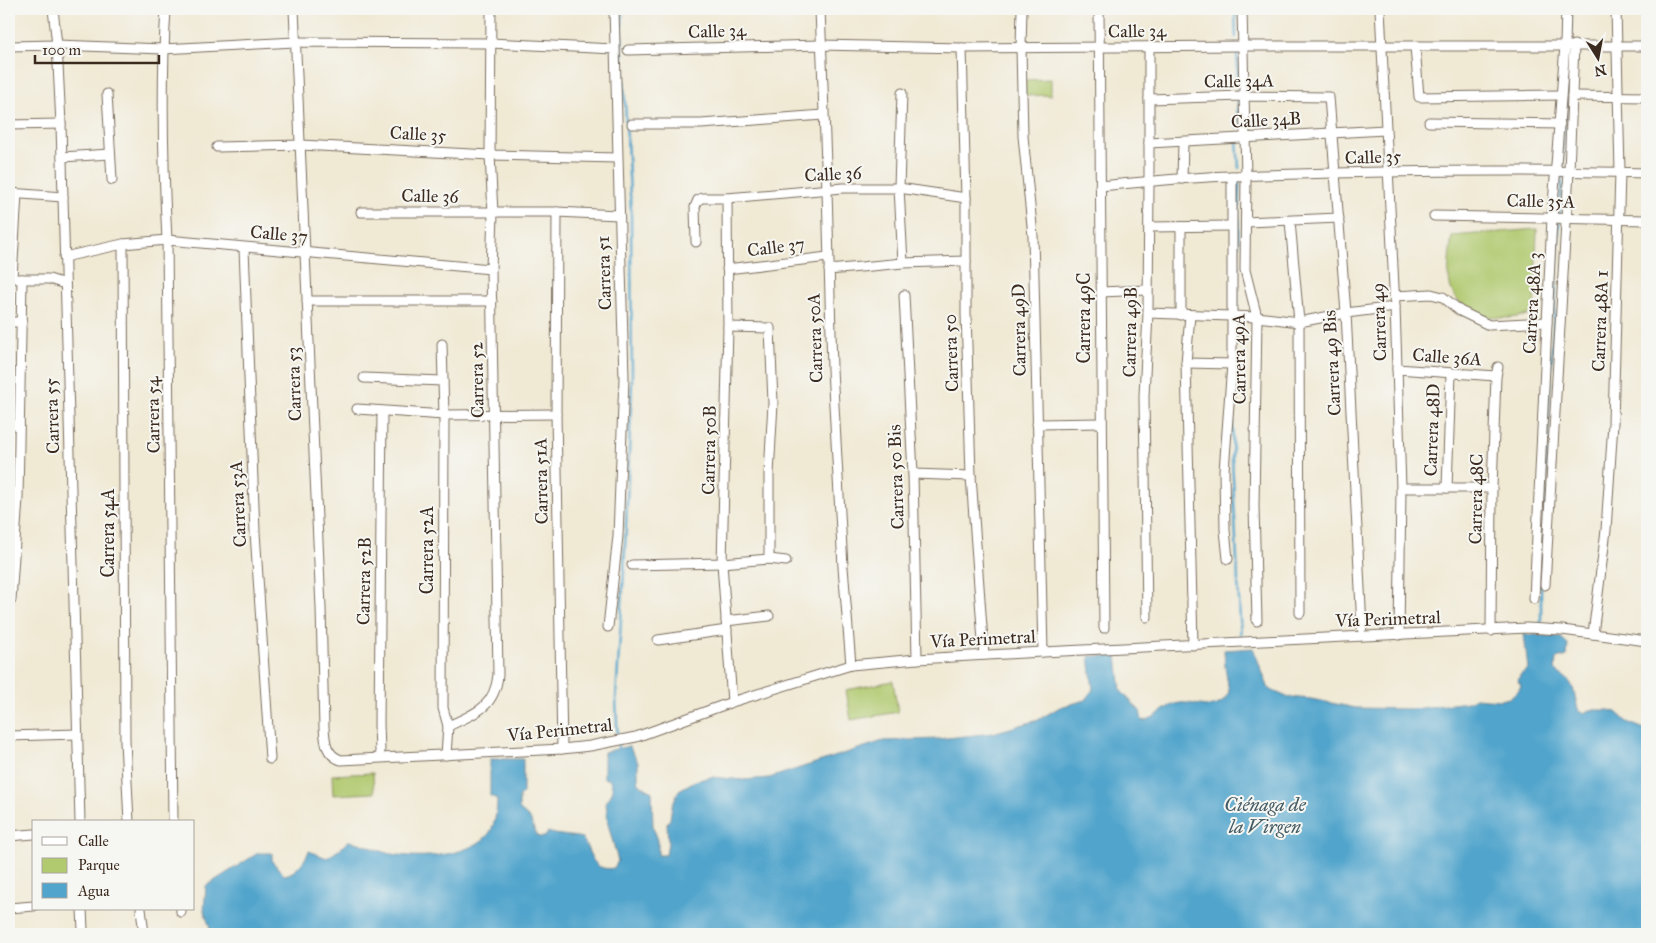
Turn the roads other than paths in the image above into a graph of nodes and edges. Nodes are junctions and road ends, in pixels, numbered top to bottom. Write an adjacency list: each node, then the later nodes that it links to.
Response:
1 (53, 9): 15 (street, Carrera 55)
2 (166, 9): 28 (street, Carrera 54)
3 (294, 9): 13 (street, Carrera 53)
4 (491, 9): 14 (street, Carrera 52)
5 (614, 9): 29 (street, Carrera 51)
6 (820, 9): 16 (street, Carrera 50A)
7 (1022, 9): 27 (street, Carrera 49D)
8 (1099, 9): 23 (street, Carrera 49C)
9 (1242, 9): 20 (street, Carrera 49A)
10 (1380, 9): 25 (street, Carrera 49)
11 (1566, 9): 17 (street, Carrera 48A 3)
12 (1616, 9): 18 (street, Carrera 48A 1)
13 (296, 42): 14 (street); 28 (street); 51 (street, Carrera 53)
14 (490, 42): 29 (street); 54 (street, Carrera 52)
15 (57, 45): 19 (street); 28 (street); 42 (street, Carrera 55)
16 (820, 45): 26 (street, Calle 34); 30 (street, Calle 34); 40 (street, Carrera 50A)
17 (1570, 45): 18 (street, Calle 34); 21 (street, Calle 34); 33 (street, Carrera 48A 3); 35 (street)
18 (1617, 45): 22 (street, Calle 34); 37 (street, Carrera 48A 1)
19 (9, 46)
20 (1243, 46): 24 (street, Calle 34); 25 (street, Calle 34); 34 (street, Carrera 49A)
21 (1415, 46): 25 (street, Calle 34); 33 (street)
22 (1647, 46)
23 (1099, 47): 24 (street, Calle 34); 27 (street, Calle 34); 67 (street, Carrera 49C)
24 (1149, 47): 39 (street, Carrera 49B)
25 (1380, 47): 46 (street, Carrera 49)
26 (962, 48): 27 (street, Calle 34); 73 (street, Carrera 50)
27 (1021, 48): 135 (street, Carrera 49D)
28 (164, 49): 89 (street, Carrera 54)
29 (614, 49): 56 (street, Carrera 51)
30 (628, 50)
31 (902, 93): 68 (street)
32 (107, 94): 53 (street)
33 (1561, 95): 44 (street, Carrera 48A 3)
34 (1243, 96): 36 (street, Calle 34A); 39 (street, Calle 34A); 48 (street, Carrera 49A)
35 (1572, 96): 37 (street); 57 (street)
36 (1329, 97): 47 (street, Carrera 49 Bis)
37 (1617, 97): 38 (street); 59 (street, Carrera 48A 1)
38 (1647, 97)
39 (1150, 99): 49 (street, Carrera 49B)
40 (823, 115): 43 (street); 69 (street, Carrera 50A)
41 (1429, 122): 44 (street)
42 (61, 124): 45 (street); 55 (street, Carrera 55)
43 (632, 124)
44 (1560, 124): 57 (street, Carrera 48A 3)
45 (9, 125)
46 (1385, 130): 47 (street, Calle 34B); 58 (street, Carrera 49)
47 (1332, 133): 48 (street, Calle 34B); 61 (street, Carrera 49 Bis)
48 (1245, 137): 50 (street, Calle 34B); 63 (street, Carrera 49A)
49 (1149, 143): 50 (street, Calle 34B); 66 (street, Carrera 49B)
50 (1183, 143): 64 (street)
51 (301, 145): 52 (street, Calle 35); 54 (street, Calle 35); 93 (street, Carrera 53)
52 (217, 147)
53 (110, 154): 55 (street); 65 (street)
54 (490, 155): 56 (street, Calle 35); 76 (street, Carrera 52)
55 (62, 157): 71 (street, Carrera 55)
56 (617, 158): 77 (street, Carrera 51)
57 (1563, 170): 58 (street, Calle 35); 59 (street, Calle 35); 80 (street); 80 (street, Carrera 48A 3)
58 (1388, 172): 61 (street, Calle 35); 107 (street, Carrera 49)
59 (1620, 172): 60 (street, Calle 35); 81 (street, Carrera 48A 1)
60 (1647, 173)
61 (1336, 174): 63 (street, Calle 35); 79 (street, Carrera 49 Bis)
62 (1232, 176): 63 (street, Calle 35); 64 (street, Calle 35); 85 (street)
63 (1246, 176): 84 (street, Carrera 49A)
64 (1182, 179): 66 (street, Calle 35)
65 (112, 180)
66 (1150, 182): 67 (street, Calle 35); 86 (street, Carrera 49B)
67 (1100, 186): 105 (street, Carrera 49C)
68 (900, 188): 69 (street, Calle 36); 73 (street, Calle 36); 97 (street)
69 (827, 190): 72 (street, Calle 36); 95 (street, Carrera 50A)
70 (13, 193): 71 (street); 88 (street)
71 (63, 197): 94 (street, Carrera 55)
72 (727, 198): 90 (street, Calle 36); 99 (street, Carrera 50B)
73 (966, 198): 96 (street, Carrera 50)
74 (361, 212): 76 (street, Calle 36)
75 (558, 212): 76 (street, Calle 36); 77 (street, Calle 36); 132 (street, Carrera 51A)
76 (493, 213): 98 (street, Carrera 52)
77 (618, 215): 158 (street, Carrera 51)
78 (1434, 216): 80 (street, Calle 35A)
79 (1339, 218): 83 (street); 112 (street, Carrera 49 Bis)
80 (1560, 218): 81 (street, Calle 35A); 119 (street, Carrera 48A 3); 150 (street)
81 (1619, 218): 82 (street, Calle 35A); 162 (street, Carrera 48A 1)
82 (1647, 220)
83 (1290, 221): 84 (street); 118 (street)
84 (1246, 222): 115 (street, Carrera 49A)
85 (1231, 226): 87 (street); 114 (street)
86 (1149, 227): 87 (street); 104 (street, Carrera 49B)
87 (1181, 227): 113 (street)
88 (11, 235): 101 (street)
89 (167, 240): 91 (street, Calle 37); 92 (street, Calle 37); 182 (street, Carrera 54)
90 (696, 242)
91 (123, 244): 94 (street, Calle 37); 181 (street, Carrera 54A)
92 (244, 248): 93 (street, Calle 37); 179 (street, Carrera 53A)
93 (305, 253): 98 (street, Calle 37); 108 (street, Carrera 53)
94 (64, 257): 103 (street, Carrera 55)
95 (828, 258): 99 (street, Calle 37); 100 (street, Carrera 50A)
96 (966, 261): 97 (street); 139 (street, Carrera 50)
97 (903, 262): 100 (street)
98 (491, 269): 109 (street, Carrera 52)
99 (727, 269): 120 (street, Carrera 50B)
100 (829, 270): 170 (street, Carrera 50A)
101 (10, 278): 102 (street)
102 (22, 279): 103 (street); 117 (street)
103 (65, 284): 173 (street, Carrera 55)
104 (1147, 290): 105 (street); 111 (street, Carrera 49B)
105 (1101, 292): 134 (street, Carrera 49C)
106 (904, 295): 138 (street, Carrera 50 Bis)
107 (1395, 296): 110 (street, Carrera 49); 119 (street)
108 (306, 301): 109 (street); 178 (street, Carrera 53)
109 (492, 301): 131 (street, Carrera 52)
110 (1395, 306): 112 (street); 124 (street, Carrera 49)
111 (1148, 313): 113 (street); 155 (street, Carrera 49B)
112 (1346, 313): 118 (street); 160 (street, Carrera 49 Bis)
113 (1185, 315): 114 (street); 122 (street)
114 (1231, 315): 115 (street); 123 (street)
115 (1257, 316): 118 (street); 156 (street, Carrera 49A)
116 (9, 322): 117 (street)
117 (22, 322): 137 (street)
118 (1299, 322): 153 (street)
119 (1547, 322): 151 (street, Carrera 48A 3)
120 (728, 327): 145 (street); 148 (street, Carrera 50B)
121 (442, 344): 128 (street, Carrera 52A)
122 (1186, 363): 123 (street); 166 (street)
123 (1232, 364): 146 (street)
124 (1397, 369): 126 (street, Calle 36A); 140 (street, Carrera 49)
125 (1497, 372): 126 (street, Calle 36A); 142 (street, Carrera 48C)
126 (1451, 373): 141 (street, Carrera 48D)
127 (364, 378): 128 (street)
128 (443, 381): 133 (street, Carrera 52A)
129 (357, 408): 130 (street)
130 (382, 411): 133 (street); 176 (street, Carrera 52B)
131 (494, 414): 132 (street); 133 (street); 172 (street, Carrera 52)
132 (556, 414): 175 (street, Carrera 51A)
133 (444, 415): 172 (street, Carrera 52A)
134 (1102, 423): 135 (street); 159 (street, Carrera 49C)
135 (1037, 424): 167 (street, Carrera 49D)
136 (9, 425): 137 (street)
137 (20, 425): 143 (street)
138 (913, 474): 139 (street); 169 (street, Carrera 50 Bis)
139 (971, 476): 168 (street, Carrera 50)
140 (1401, 488): 141 (street); 163 (street, Carrera 49)
141 (1447, 488): 142 (street)
142 (1492, 488): 161 (street, Carrera 48C)
143 (13, 498): 144 (street)
144 (12, 559): 152 (street)
145 (769, 559): 147 (street); 148 (street)
146 (1228, 559)
147 (786, 561)
148 (722, 564): 149 (street); 157 (street, Carrera 50B)
149 (632, 565)
150 (1546, 585)
151 (1534, 599)
152 (11, 600)
153 (1300, 613)
154 (769, 616): 157 (street)
155 (1147, 617)
156 (1257, 621)
157 (726, 626): 164 (street); 171 (street, Carrera 50B)
158 (608, 627)
159 (1104, 628)
160 (1362, 628)
161 (1492, 631): 162 (street, Vía Perimetral); 163 (street, Vía Perimetral)
162 (1593, 634): 165 (street, Vía Perimetral)
163 (1399, 635): 166 (street, Vía Perimetral)
164 (658, 640)
165 (1647, 641)
166 (1193, 645): 167 (street, Vía Perimetral)
167 (1043, 652): 168 (street, Vía Perimetral)
168 (984, 655): 169 (street, Vía Perimetral)
169 (917, 659): 170 (street, Vía Perimetral)
170 (851, 665): 171 (street, Vía Perimetral)
171 (732, 702): 175 (street, Vía Perimetral)
172 (448, 726): 177 (street, Carrera 52A)
173 (78, 734): 174 (street); 180 (street, Carrera 55)
174 (9, 736)
175 (562, 749): 177 (street, Vía Perimetral)
176 (381, 755): 177 (street, Vía Perimetral); 178 (street, Vía Perimetral)
177 (446, 755)
178 (333, 756)
179 (270, 759)
180 (80, 820)
181 (129, 820)
182 (173, 820)
183 (32, 834): 184 (street)
184 (9, 836)
185 (32, 906): 186 (street)
186 (9, 908)
187 (82, 910): 189 (street)
188 (141, 910): 190 (street)
189 (83, 930)
190 (144, 934)

